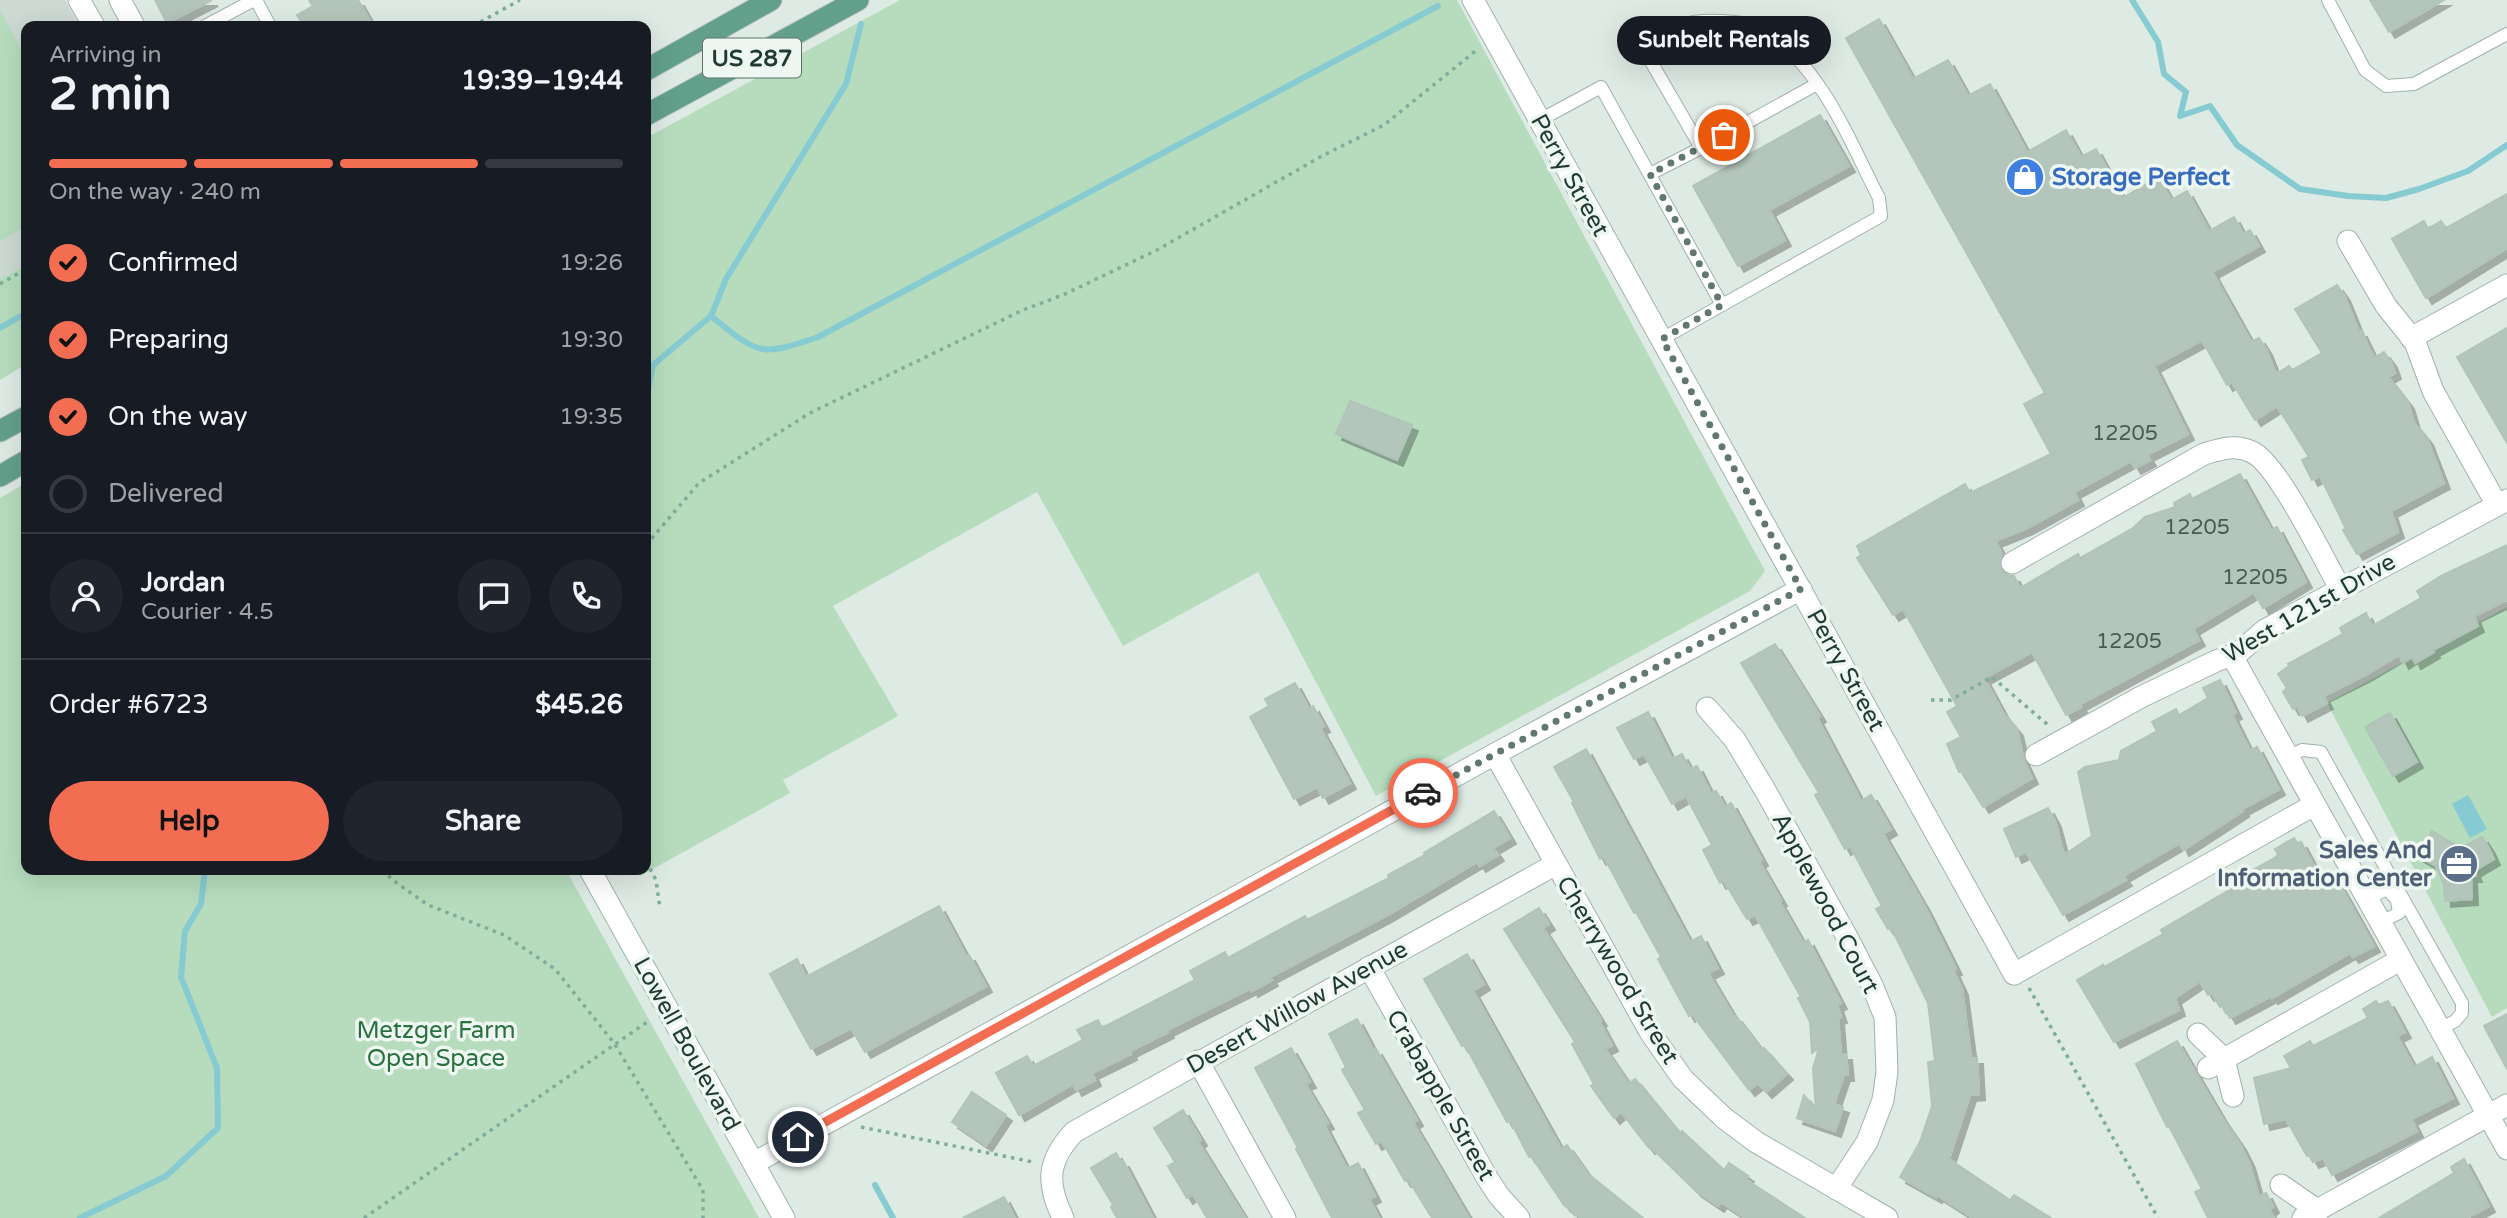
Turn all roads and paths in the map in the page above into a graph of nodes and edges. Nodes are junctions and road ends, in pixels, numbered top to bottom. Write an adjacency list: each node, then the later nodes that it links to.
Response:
1 (79, 0): 9 (street)
2 (120, 0): 10 (street)
3 (520, 0): 13 (path)
4 (771, 0): 16 (main road, US 287)
5 (858, 0): 18 (main road, US 287)
6 (1473, 0): 15 (street, Perry Street)
7 (2328, 0): 14 (lane)
8 (250, 1): 11 (lane); 12 (lane)
9 (91, 21)
10 (132, 21)
11 (214, 21)
12 (266, 21)
13 (482, 21)
14 (2507, 34)
15 (1493, 37): 19 (street, Perry Street); 34 (path)
16 (651, 66)
17 (1817, 84): 20 (lane); 20 (lane); 26 (lane)
18 (651, 112)
19 (1539, 120): 21 (lane); 28 (street, Perry Street)
20 (1701, 148): 21 (lane)
21 (1650, 174): 26 (lane)
22 (2348, 241): 27 (street)
23 (21, 272): 24 (path)
24 (0, 284)
25 (2507, 285): 27 (street)
26 (1722, 305): 28 (lane)
27 (2411, 338): 33 (street)
28 (1662, 339): 36 (street, Perry Street)
29 (21, 419): 30 (main road)
30 (0, 431)
31 (21, 464): 32 (main road)
32 (0, 476)
33 (2502, 503): 37 (street, West 121st Drive)
34 (651, 539)
35 (2012, 563): 37 (street)
36 (1801, 589): 42 (street); 56 (street, Perry Street)
37 (2340, 589): 38 (street, West 121st Drive)
38 (2232, 656): 43 (street, West 121st Drive); 44 (street)
39 (1931, 700): 41 (path)
40 (1707, 708): 71 (street, Applewood Court)
41 (2056, 728)
42 (1495, 754): 46 (street, Cherrywood Street); 68 (street)
43 (2036, 755)
44 (2288, 757): 45 (street); 50 (lane)
45 (2314, 805): 51 (street); 56 (street)
46 (1556, 864): 55 (street, Desert Willow Avenue); 71 (street, Cherrywood Street)
47 (651, 870): 52 (path)
48 (387, 875): 60 (path)
49 (593, 875): 57 (street, Lowell Boulevard)
50 (2399, 898): 51 (lane); 53 (lane); 58 (lane)
51 (2366, 899): 53 (street)
52 (660, 909)
53 (2379, 923): 54 (street)
54 (2400, 960): 58 (street); 62 (street)
55 (1369, 967): 61 (street, Desert Willow Avenue); 78 (street, Crabapple Street)
56 (2022, 981): 80 (path)
57 (667, 1008): 60 (path); 68 (street, Lowell Boulevard)
58 (2439, 1030): 65 (street)
59 (2198, 1034): 62 (street)
60 (615, 1045): 73 (path); 74 (path)
61 (1198, 1061): 69 (street, Desert Willow Avenue); 77 (street)
62 (2216, 1063): 63 (street)
63 (2233, 1096)
64 (2507, 1105): 65 (street)
65 (2488, 1115): 67 (street); 72 (street)
66 (859, 1127): 69 (path)
67 (2507, 1149)
68 (754, 1163): 75 (street, Lowell Boulevard)
69 (1043, 1164): 76 (street)
70 (2281, 1185): 72 (street)
71 (1836, 1189): 79 (street, Cherrywood Street)
72 (2312, 1215)
73 (364, 1218)
74 (703, 1218)
75 (784, 1218)
76 (1063, 1218)
77 (1285, 1218)
78 (1519, 1218)
79 (1887, 1218)
80 (2158, 1218)

